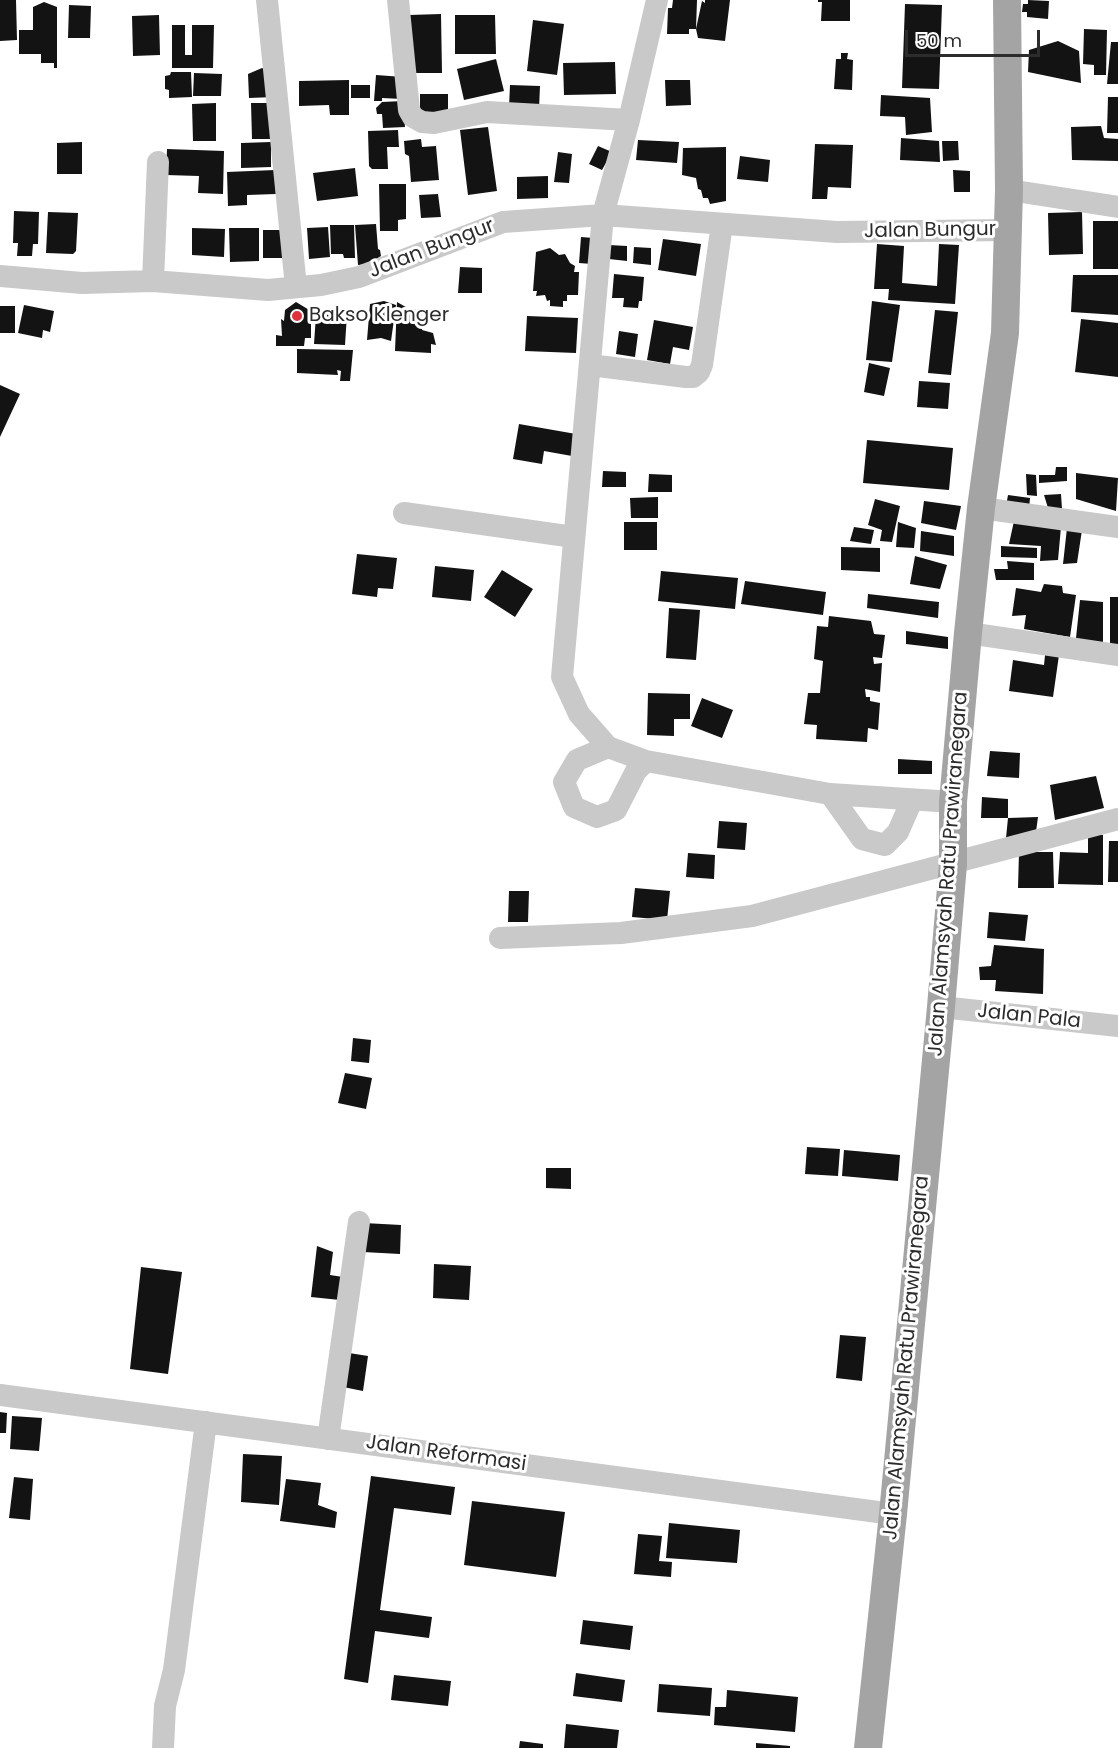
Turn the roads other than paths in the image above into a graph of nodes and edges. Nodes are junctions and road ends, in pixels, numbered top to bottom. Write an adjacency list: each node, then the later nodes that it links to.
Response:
1 (267, 0): 14 (street)
2 (398, 0): 5 (street)
3 (657, 0): 5 (street)
4 (1007, 0): 7 (main road, Jalan Alamsyah Ratu Prawiranegara)
5 (629, 120): 9 (street)
6 (158, 162): 13 (street)
7 (1010, 190): 8 (street); 11 (main road, Jalan Alamsyah Ratu Prawiranegara)
8 (1118, 207)
9 (603, 215): 10 (street, Jalan Bungur); 14 (street, Jalan Bungur); 15 (street)
10 (722, 224): 11 (street, Jalan Bungur); 15 (street)
11 (1009, 230): 16 (main road, Jalan Alamsyah Ratu Prawiranegara)
12 (0, 276): 13 (street, Jalan Bungur)
13 (153, 281): 14 (street, Jalan Bungur)
14 (296, 287)
15 (590, 365): 19 (street)
16 (981, 508): 18 (street); 20 (main road, Jalan Alamsyah Ratu Prawiranegara)
17 (404, 513): 19 (street)
18 (1118, 527)
19 (574, 537): 22 (street)
20 (968, 633): 21 (street); 26 (main road, Jalan Alamsyah Ratu Prawiranegara)
21 (1118, 655)
22 (608, 747): 23 (street); 23 (street)
23 (646, 761): 24 (street)
24 (830, 794): 25 (street); 25 (street)
25 (912, 800): 26 (street)
26 (953, 802): 28 (main road, Jalan Alamsyah Ratu Prawiranegara)
27 (1118, 819): 28 (street)
28 (953, 864): 29 (street); 30 (main road, Jalan Alamsyah Ratu Prawiranegara)
29 (500, 938)
30 (941, 1007): 31 (street, Jalan Pala); 36 (main road, Jalan Alamsyah Ratu Prawiranegara)
31 (1118, 1026)
32 (359, 1222): 35 (street)
33 (0, 1395): 34 (street, Jalan Reformasi)
34 (206, 1422): 35 (street, Jalan Reformasi); 37 (street)
35 (328, 1439): 36 (street, Jalan Reformasi)
36 (893, 1514): 38 (main road, Jalan Alamsyah Ratu Prawiranegara)
37 (163, 1748)
38 (868, 1748)

